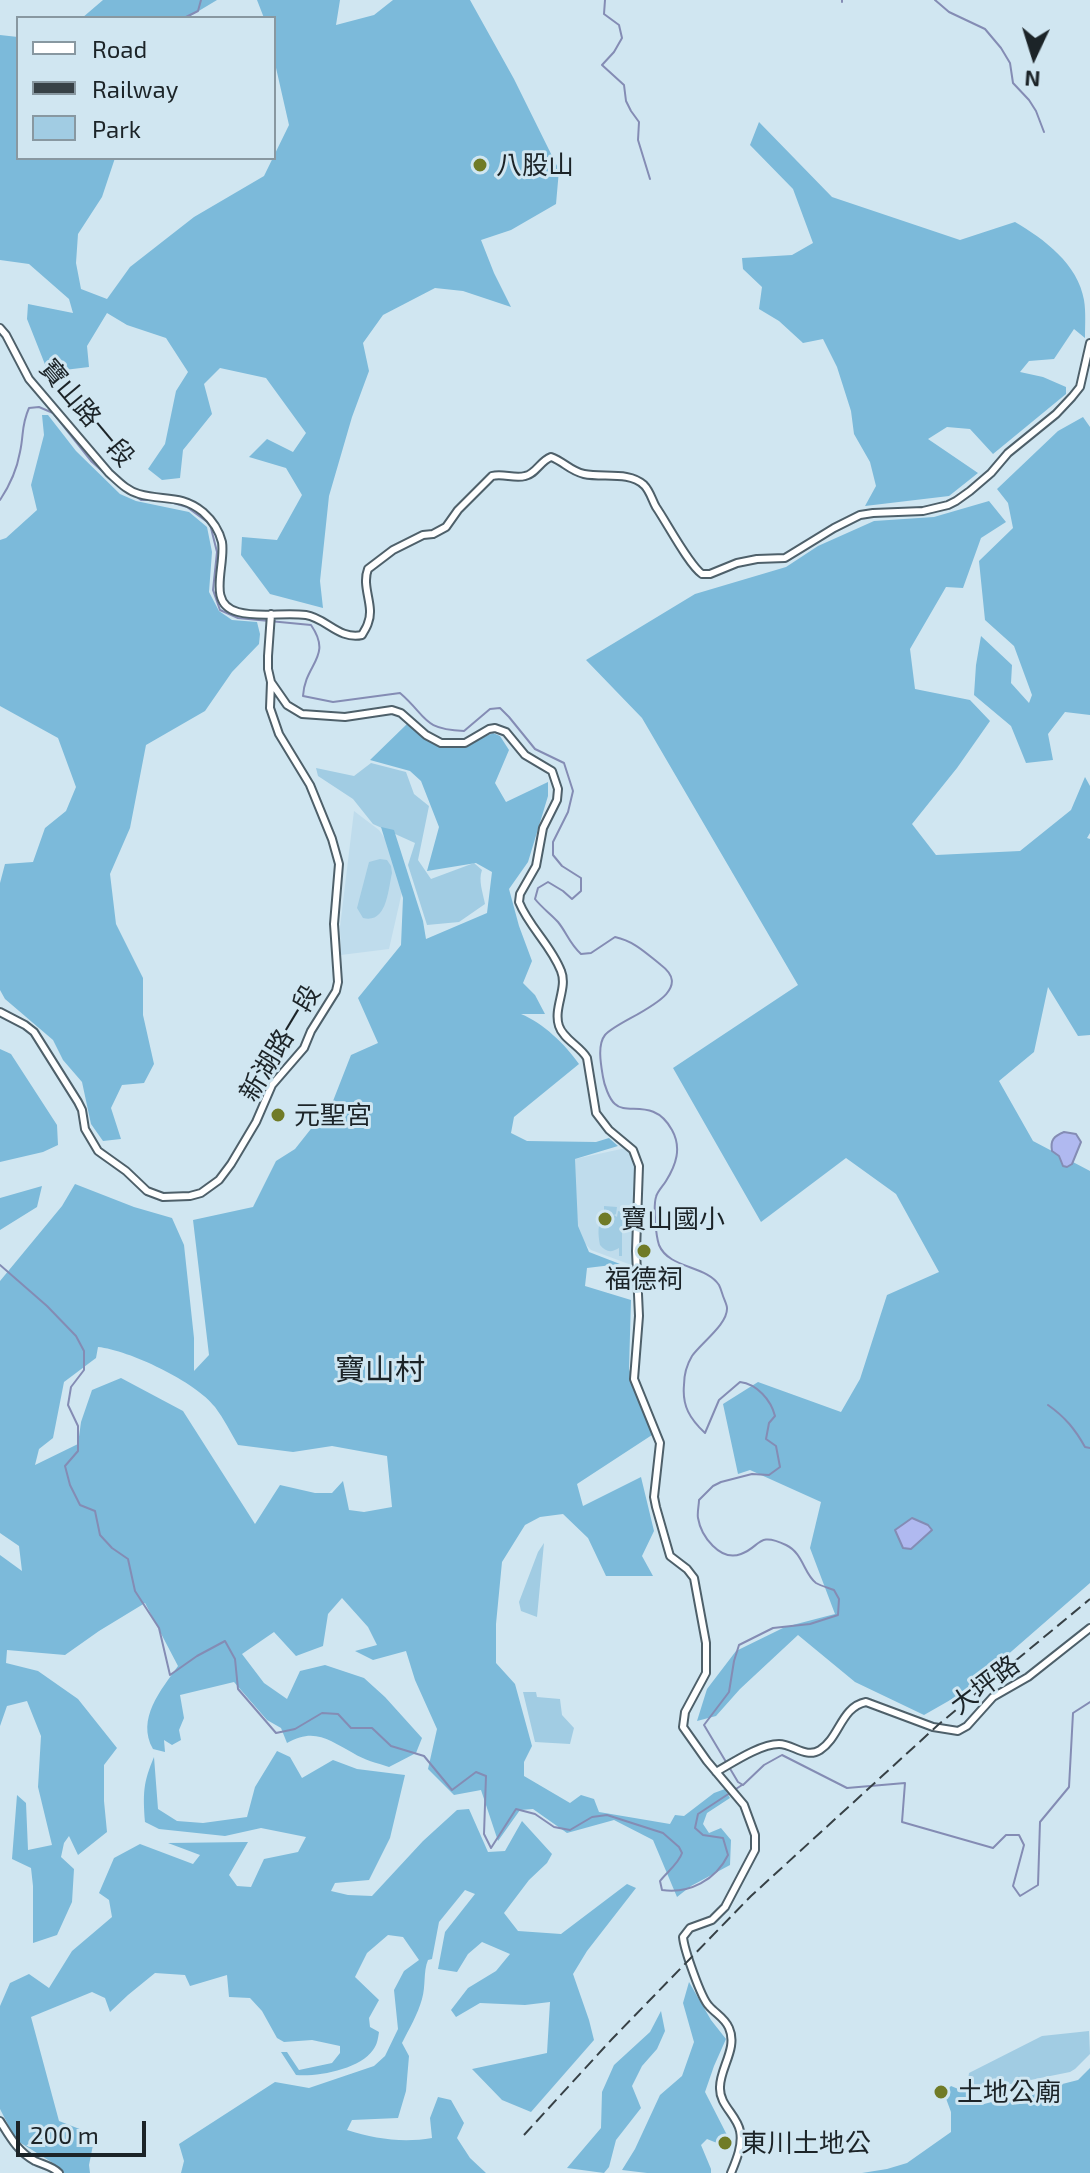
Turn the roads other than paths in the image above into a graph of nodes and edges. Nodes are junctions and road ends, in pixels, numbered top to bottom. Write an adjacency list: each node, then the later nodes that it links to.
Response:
1 (0, 328): 3 (street, 寶山路一段)
2 (1090, 343): 3 (street)
3 (271, 614): 4 (street, 新湖路一段)
4 (271, 682): 5 (street, 新湖路一段); 7 (street)
5 (0, 1012)
6 (1090, 1628): 7 (street, 大坪路)
7 (716, 1772): 10 (street)
8 (0, 2121): 9 (street)
9 (59, 2173)
10 (731, 2173)

